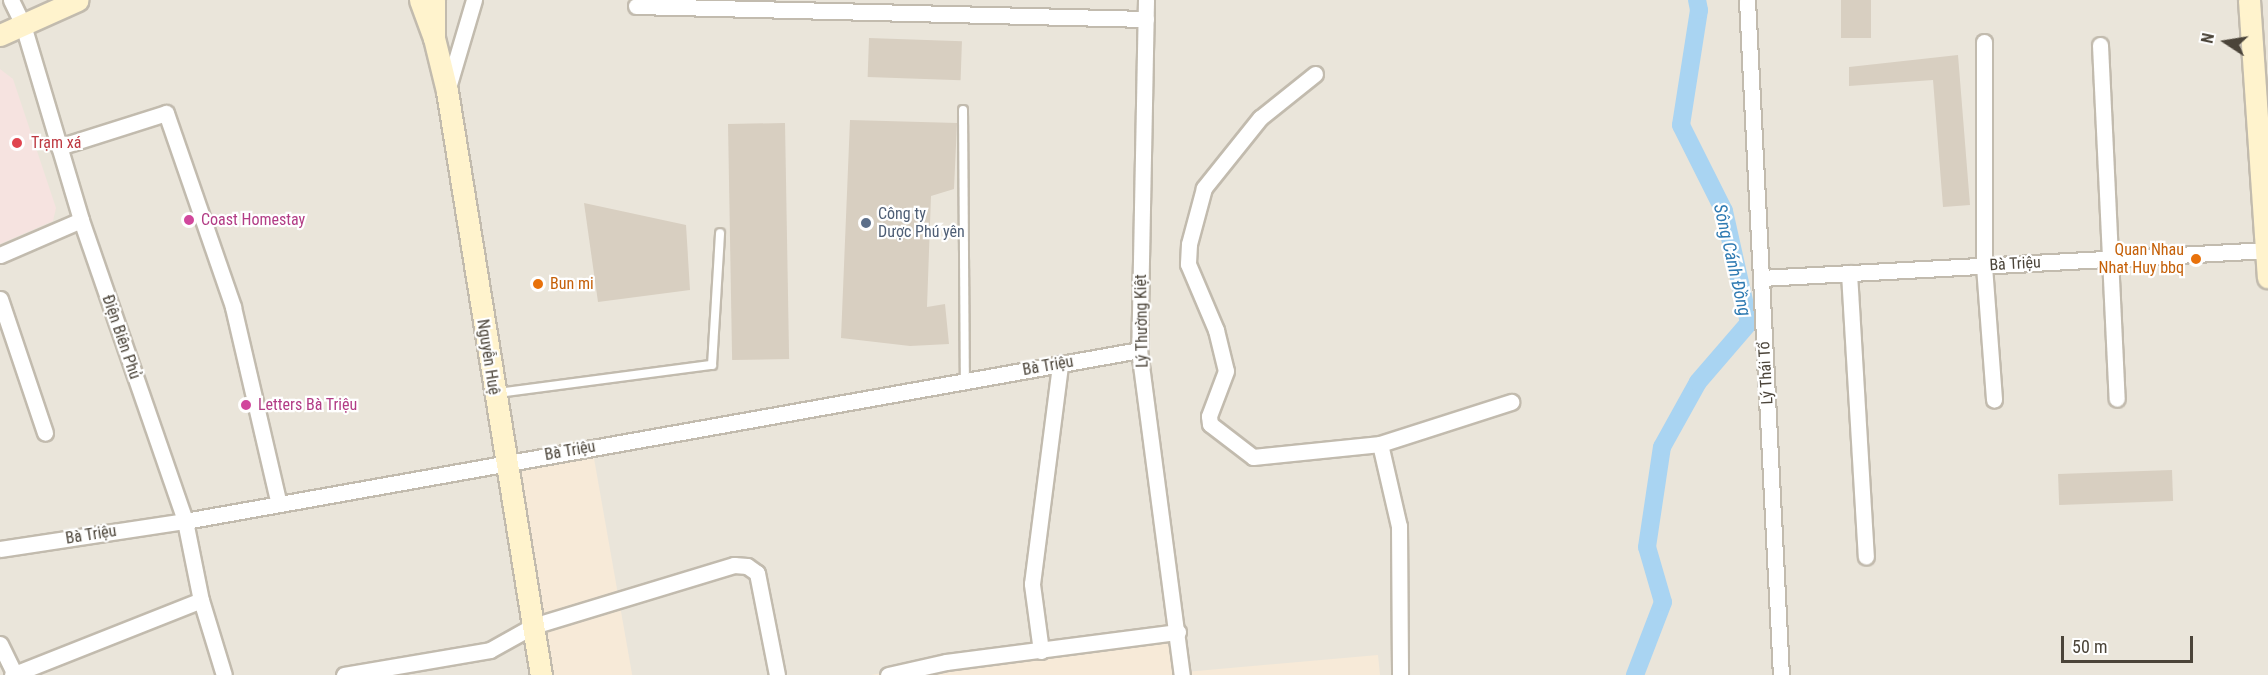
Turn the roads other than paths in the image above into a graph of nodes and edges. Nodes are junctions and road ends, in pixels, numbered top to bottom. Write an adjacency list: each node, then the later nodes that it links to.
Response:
1 (11, 0): 12 (street, Điện Biên Phủ)
2 (78, 0): 12 (main road)
3 (420, 0): 14 (main road)
4 (434, 0): 14 (main road)
5 (474, 0): 18 (street)
6 (1146, 0): 11 (street, Lý Thường Kiệt)
7 (1747, 0): 29 (street, Lý Thái Tổ)
8 (2249, 0): 23 (main road)
9 (636, 6): 10 (street)
10 (840, 6): 11 (street)
11 (1146, 19): 31 (street, Lý Thường Kiệt)
12 (22, 25): 13 (main road); 20 (street, Điện Biên Phủ)
13 (0, 35)
14 (434, 39): 18 (main road, Nguyễn Huệ)
15 (1983, 42): 26 (street)
16 (2100, 45): 25 (street)
17 (1315, 74): 39 (street)
18 (447, 91): 34 (main road, Nguyễn Huệ)
19 (963, 110): 33 (lane)
20 (59, 147): 21 (street, Điện Biên Phủ); 41 (street)
21 (81, 220): 24 (street); 42 (street, Điện Biên Phủ)
22 (720, 233): 34 (lane)
23 (2267, 250): 25 (street, Bà Triệu); 28 (main road)
24 (0, 255)
25 (2109, 259): 26 (street, Bà Triệu); 35 (street)
26 (1984, 266): 27 (street, Bà Triệu); 36 (street)
27 (1849, 273): 29 (street, Bà Triệu); 44 (street)
28 (2268, 277)
29 (1761, 279): 58 (street, Lý Thái Tổ)
30 (0, 299): 38 (street)
31 (1139, 350): 32 (street, Bà Triệu); 47 (street, Lý Thường Kiệt)
32 (1060, 364): 33 (street, Bà Triệu); 49 (street)
33 (965, 381): 40 (street, Bà Triệu)
34 (494, 393): 40 (main road, Nguyễn Huệ)
35 (2117, 399)
36 (1994, 400)
37 (1511, 402): 39 (street)
38 (45, 433)
39 (1380, 444): 57 (street)
40 (504, 463): 41 (street, Bà Triệu); 46 (main road, Nguyễn Huệ)
41 (279, 504): 42 (street, Bà Triệu)
42 (185, 521): 43 (street, Bà Triệu); 45 (street, Điện Biên Phủ)
43 (0, 549)
44 (1866, 556)
45 (201, 600): 50 (street); 51 (street, Điện Biên Phủ)
46 (533, 626): 52 (street); 53 (main road, Nguyễn Huệ); 54 (street)
47 (1178, 632): 49 (street); 56 (street, Lý Thường Kiệt)
48 (0, 644): 50 (street)
49 (1041, 651): 55 (street)
50 (14, 675)
51 (224, 675)
52 (344, 675)
53 (541, 675)
54 (777, 675)
55 (888, 675)
56 (1182, 675)
57 (1400, 675)
58 (1781, 675)

